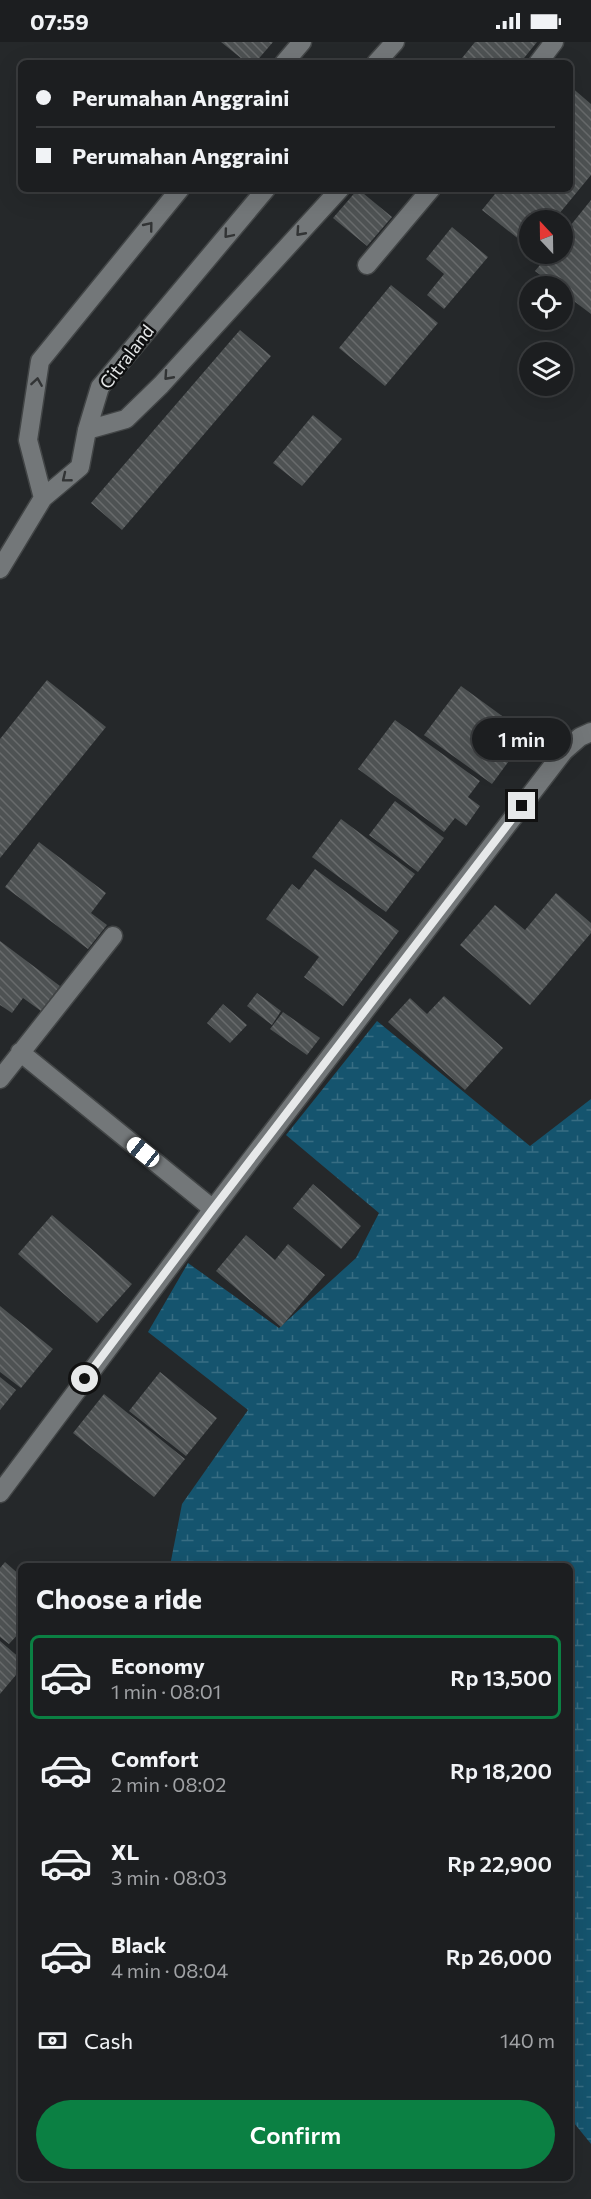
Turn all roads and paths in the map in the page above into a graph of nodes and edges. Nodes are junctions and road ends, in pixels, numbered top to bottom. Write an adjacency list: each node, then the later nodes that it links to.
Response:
1 (302, 42): 4 (street)
2 (395, 42): 5 (street)
3 (554, 42): 6 (street)
4 (287, 60)
5 (379, 60)
6 (540, 60)
7 (178, 192): 13 (street, one-way to 7)
8 (263, 192): 12 (street, Citraland, one-way to 12)
9 (337, 192): 12 (street, one-way to 12)
10 (429, 192): 11 (street)
11 (367, 265)
12 (87, 430): 13 (street, Citraland, one-way to 13)
13 (43, 498): 14 (street, Citraland)
14 (0, 569)
15 (591, 732): 19 (street)
16 (113, 936): 17 (street)
17 (20, 1052): 18 (street); 19 (street)
18 (0, 1079)
19 (213, 1209): 20 (street)
20 (0, 1493)

